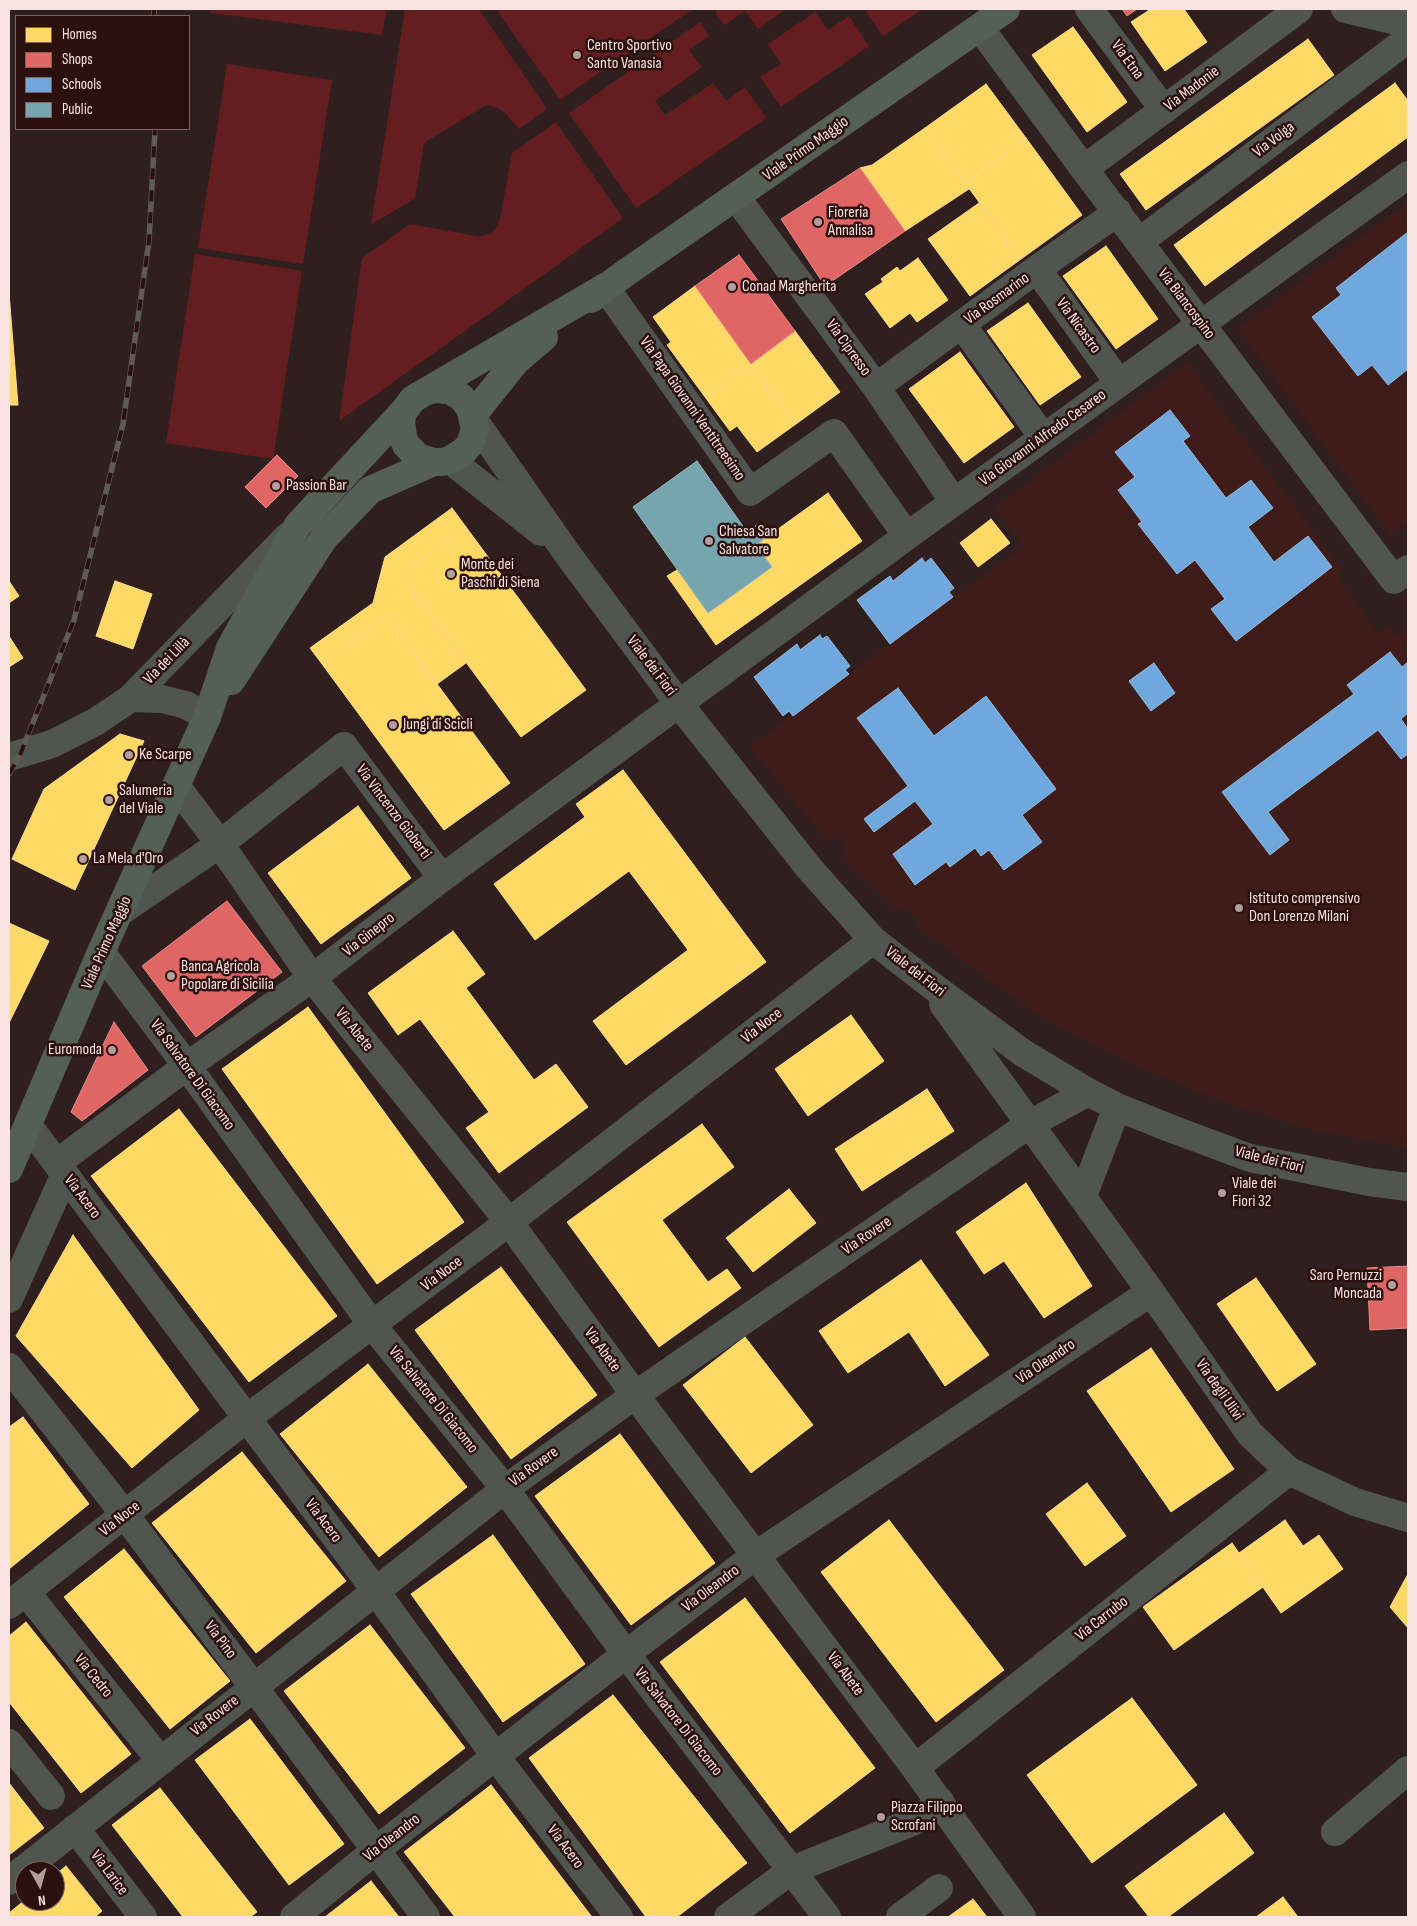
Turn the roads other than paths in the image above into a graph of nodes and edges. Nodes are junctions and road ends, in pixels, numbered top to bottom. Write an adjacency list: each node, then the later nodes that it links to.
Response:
1 (1006, 9): 8 (main road, Viale Primo Maggio)
2 (1299, 9): 10 (street, Via Madonie)
3 (1345, 9): 7 (street)
4 (1397, 9): 6 (street)
5 (1093, 10): 10 (street, Via Etna)
6 (1408, 17)
7 (1408, 24)
8 (980, 28): 11 (street, Via Biancospino); 13 (main road, Viale Primo Maggio)
9 (1408, 39): 15 (street, Via Volga)
10 (1164, 110): 11 (street, Via Madonie)
11 (1084, 169): 14 (street, Via Biancospino)
12 (1408, 175): 18 (street, Via Giovanni Alfredo Cesareo)
13 (736, 197): 17 (main road, Viale Primo Maggio); 21 (street, Via Cipresso)
14 (1118, 212): 15 (street, Via Biancospino); 16 (street, Via Rosmarino)
15 (1139, 242): 18 (street, Via Biancospino)
16 (1037, 269): 19 (street, Via Rosmarino); 20 (street, Via Nicastro)
17 (605, 287): 22 (main road); 24 (main road); 29 (street, Via Papa Giovanni Ventitreesimo)
18 (1201, 324): 20 (street, Via Giovanni Alfredo Cesareo); 31 (street, Via Biancospino)
19 (962, 325): 21 (street, Via Rosmarino); 25 (street)
20 (1119, 383): 25 (street, Via Giovanni Alfredo Cesareo)
21 (876, 387): 27 (street, Via Cipresso)
22 (427, 390): 23 (main road); 24 (main road)
23 (403, 412): 26 (main road); 28 (main road)
24 (474, 418): 26 (main road); 30 (street)
25 (1043, 437): 27 (street, Via Giovanni Alfredo Cesareo)
26 (442, 461): 30 (street); 34 (main road)
27 (954, 502): 29 (street, Via Giovanni Alfredo Cesareo)
28 (298, 525): 32 (street, Via dei Lillà); 34 (main road)
29 (907, 536): 33 (street, Via Giovanni Alfredo Cesareo)
30 (566, 552): 33 (street, Viale dei Fiori)
31 (1401, 574)
32 (131, 698): 34 (street); 35 (street, Via dei Lillà)
33 (679, 704): 38 (street, Via Ginepro); 40 (street, Viale dei Fiori)
34 (207, 718): 36 (main road, Viale Primo Maggio)
35 (9, 757)
36 (177, 787): 37 (street, Via Abete); 39 (main road, Viale Primo Maggio)
37 (220, 844): 38 (street, Via Vincenzo Gioberti); 39 (street); 42 (street, Via Abete)
38 (442, 878): 42 (street, Via Ginepro)
39 (120, 912): 41 (main road, Viale Primo Maggio)
40 (873, 940): 43 (street, Viale dei Fiori); 53 (street, Via Noce)
41 (101, 952): 44 (street, Via Salvatore Di Giacomo); 48 (main road, Viale Primo Maggio)
42 (312, 978): 44 (street, Via Ginepro); 53 (street, Via Abete)
43 (927, 982): 45 (street, Viale dei Fiori); 47 (street, Via degli Ulivi)
44 (187, 1066): 50 (street, Via Ginepro); 56 (street, Via Salvatore Di Giacomo)
45 (1088, 1092): 46 (street, Viale dei Fiori); 47 (street, Via Rovere)
46 (1117, 1107): 51 (street, Viale dei Fiori); 52 (street)
47 (1030, 1124): 52 (street, Via degli Ulivi); 58 (street, Via Rovere)
48 (28, 1125): 49 (main road, Viale Primo Maggio); 50 (street, Via Acero)
49 (9, 1167)
50 (61, 1169): 55 (street); 59 (street, Via Acero)
51 (1408, 1187)
52 (1083, 1196): 54 (street, Via degli Ulivi)
53 (509, 1222): 56 (street, Via Noce); 58 (street, Via Abete)
54 (1151, 1292): 60 (street, Via degli Ulivi); 64 (street, Via Oleandro)
55 (9, 1299)
56 (373, 1326): 59 (street, Via Noce); 61 (street, Via Salvatore Di Giacomo)
57 (9, 1368): 62 (street, Via Pino)
58 (635, 1395): 61 (street, Via Rovere); 64 (street, Via Abete)
59 (246, 1419): 62 (street, Via Noce); 65 (street, Via Acero)
60 (1290, 1471): 63 (street, Via degli Ulivi); 72 (street, Via Carrubo)
61 (505, 1489): 65 (street, Via Rovere); 67 (street, Via Salvatore Di Giacomo)
62 (125, 1515): 66 (street, Via Noce); 68 (street, Via Pino)
63 (1408, 1518)
64 (756, 1555): 67 (street, Via Oleandro); 72 (street, Via Abete)
65 (375, 1590): 68 (street, Via Rovere); 70 (street, Via Acero)
66 (18, 1599): 71 (street, Via Cedro)
67 (626, 1654): 70 (street, Via Oleandro); 79 (street, Via Salvatore Di Giacomo)
68 (254, 1685): 71 (street, Via Rovere); 78 (street, Via Pino)
69 (9, 1743): 74 (street)
70 (496, 1757): 78 (street, Via Oleandro); 85 (street, Via Acero)
71 (160, 1760): 76 (street, Via Rovere)
72 (916, 1768): 75 (street, Via Abete)
73 (1408, 1770): 77 (street)
74 (51, 1796)
75 (940, 1801): 79 (street); 89 (street, Via Abete)
76 (76, 1828): 80 (street, Via Rovere); 82 (street, Via Larice)
77 (1335, 1832)
78 (376, 1850): 83 (street, Via Oleandro); 84 (street, Via Pino)
79 (792, 1870): 86 (street); 87 (street, Via Salvatore Di Giacomo)
80 (9, 1881)
81 (939, 1888): 88 (street)
82 (135, 1915)
83 (294, 1917)
84 (426, 1917)
85 (619, 1917)
86 (728, 1917)
87 (827, 1917)
88 (900, 1917)
89 (1022, 1917)

